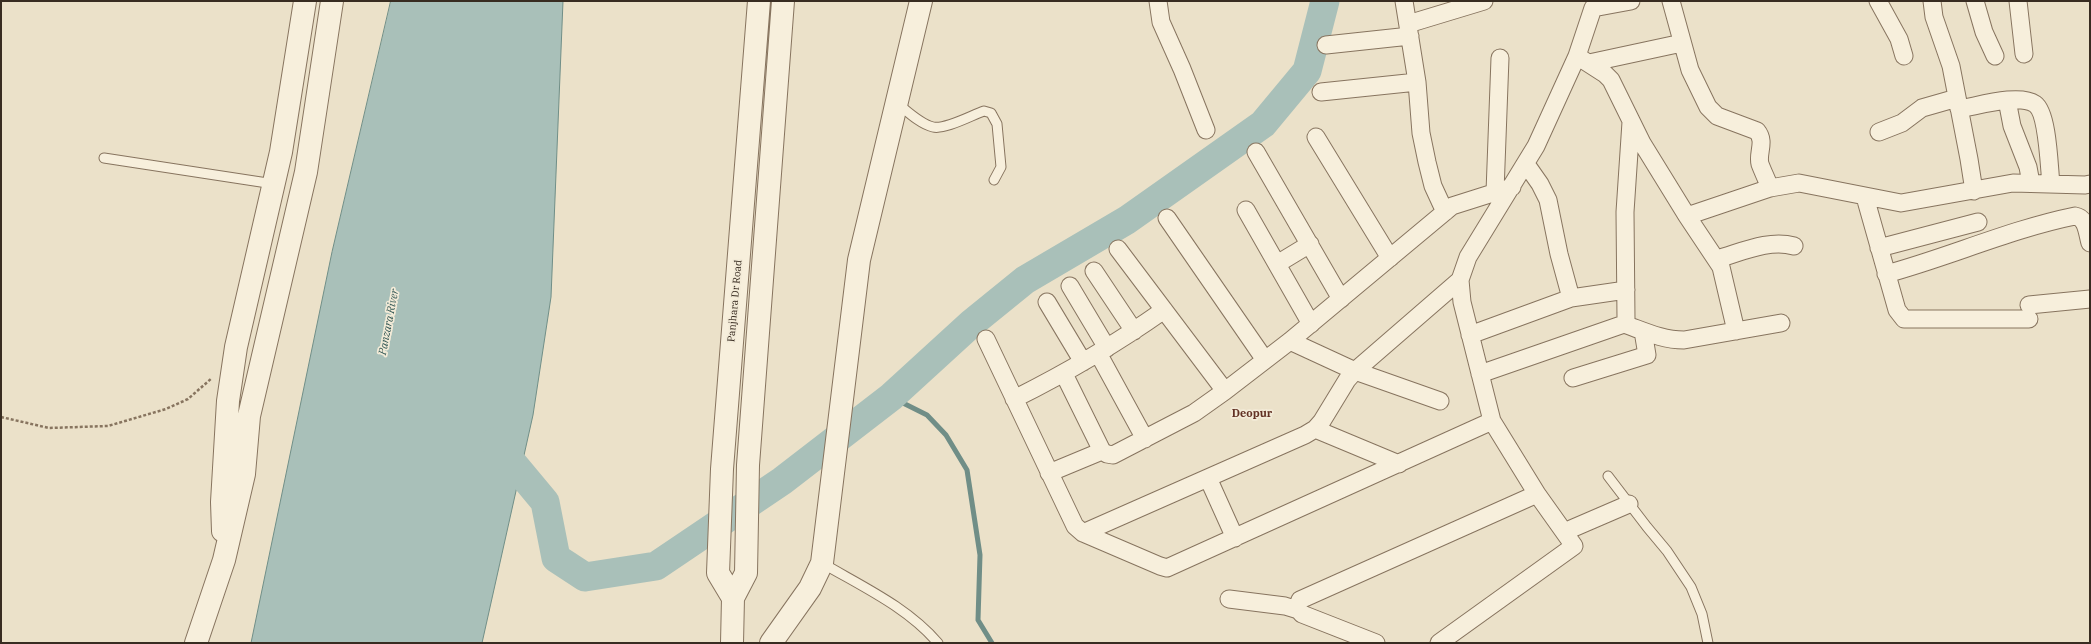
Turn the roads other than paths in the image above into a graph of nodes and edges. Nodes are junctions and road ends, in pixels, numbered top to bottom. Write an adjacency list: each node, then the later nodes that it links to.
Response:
1 (305, 1): 38 (street)
2 (332, 1): 101 (street)
3 (759, 1): 103 (street, Panjhara Dr Road)
4 (783, 1): 103 (street)
5 (921, 1): 27 (street)
6 (1158, 1): 30 (street)
7 (1404, 1): 16 (street)
8 (1484, 1): 16 (street)
9 (1631, 1): 15 (street)
10 (1671, 1): 17 (street)
11 (1878, 1): 20 (street)
12 (1932, 1): 28 (street)
13 (1975, 1): 21 (street)
14 (2018, 1): 19 (street)
15 (1593, 5): 23 (street)
16 (1409, 30): 18 (street); 24 (street)
17 (1682, 43): 23 (street); 42 (street)
18 (1326, 45)
19 (2024, 54)
20 (1904, 56)
21 (1995, 56)
22 (1500, 58): 44 (street)
23 (1583, 59): 29 (street); 35 (street)
24 (1417, 82): 25 (street); 47 (street)
25 (1321, 92)
26 (2007, 100): 28 (street); 37 (street); 39 (street)
27 (897, 103): 36 (lane); 102 (street)
28 (1958, 103): 31 (street); 43 (street)
29 (1631, 122): 48 (street); 63 (street)
30 (1206, 130)
31 (1879, 132)
32 (1316, 137): 56 (street)
33 (1256, 152): 52 (street)
34 (104, 158): 38 (lane)
35 (1526, 164): 41 (street); 65 (street)
36 (994, 180)
37 (2031, 183): 39 (street); 43 (street)
38 (274, 184): 101 (street)
39 (2051, 184): 40 (street)
40 (2090, 184)
41 (1512, 186): 44 (street); 61 (street)
42 (1770, 188): 45 (street); 48 (street)
43 (1974, 191): 45 (street)
44 (1495, 192): 47 (street)
45 (1865, 197): 54 (street)
46 (1246, 210): 58 (street)
47 (1445, 212): 56 (street)
48 (1687, 216): 57 (street)
49 (1167, 218): 79 (street)
50 (1978, 222): 54 (street)
51 (2090, 243): 60 (street)
52 (1310, 244): 58 (street); 64 (street)
53 (1794, 246): 57 (street)
54 (1879, 248): 60 (street)
55 (1118, 249): 68 (street)
56 (1390, 258): 64 (street)
57 (1718, 259): 74 (street)
58 (1277, 264): 70 (street)
59 (1094, 271): 72 (street)
60 (1886, 274): 66 (street)
61 (1460, 280): 75 (street); 81 (street)
62 (1070, 286): 78 (street)
63 (1626, 290): 65 (street); 71 (street)
64 (1341, 298): 70 (street)
65 (1571, 298): 75 (street)
66 (2090, 300)
67 (1047, 302): 80 (street)
68 (1164, 310): 72 (street); 85 (street)
69 (1781, 323): 74 (street)
70 (1311, 324): 77 (street)
71 (1624, 324): 73 (street); 83 (street)
72 (1134, 331): 78 (street)
73 (1643, 331): 74 (street); 84 (street)
74 (1736, 331)
75 (1470, 335): 83 (street)
76 (986, 339): 86 (street)
77 (1290, 341): 79 (street); 81 (street)
78 (1102, 350): 80 (street); 90 (street)
79 (1265, 360): 85 (street)
80 (1083, 362): 82 (street)
81 (1355, 371): 87 (street); 89 (street)
82 (1064, 374): 86 (street); 91 (street)
83 (1480, 374): 88 (street)
84 (1573, 378)
85 (1224, 391): 90 (street)
86 (1014, 399): 93 (street)
87 (1440, 401)
88 (1492, 421): 92 (street); 96 (street)
89 (1315, 429): 92 (street); 95 (street)
90 (1145, 438): 91 (street)
91 (1102, 451): 93 (street)
92 (1399, 464): 100 (street)
93 (1049, 473): 98 (street)
94 (1608, 476): 97 (lane)
95 (1208, 478): 98 (street); 100 (street)
96 (1537, 494): 99 (street); 105 (street)
97 (1629, 504): 99 (street); 112 (lane)
98 (1083, 532): 100 (street)
99 (1564, 532): 111 (street)
100 (1235, 538)
101 (224, 560): 106 (street)
102 (822, 563): 108 (street); 109 (lane)
103 (733, 598): 107 (street)
104 (1229, 599): 105 (street)
105 (1298, 610): 110 (street)
106 (196, 643)
107 (732, 643)
108 (771, 643)
109 (938, 643)
110 (1376, 643)
111 (1439, 643)
112 (1708, 643)

